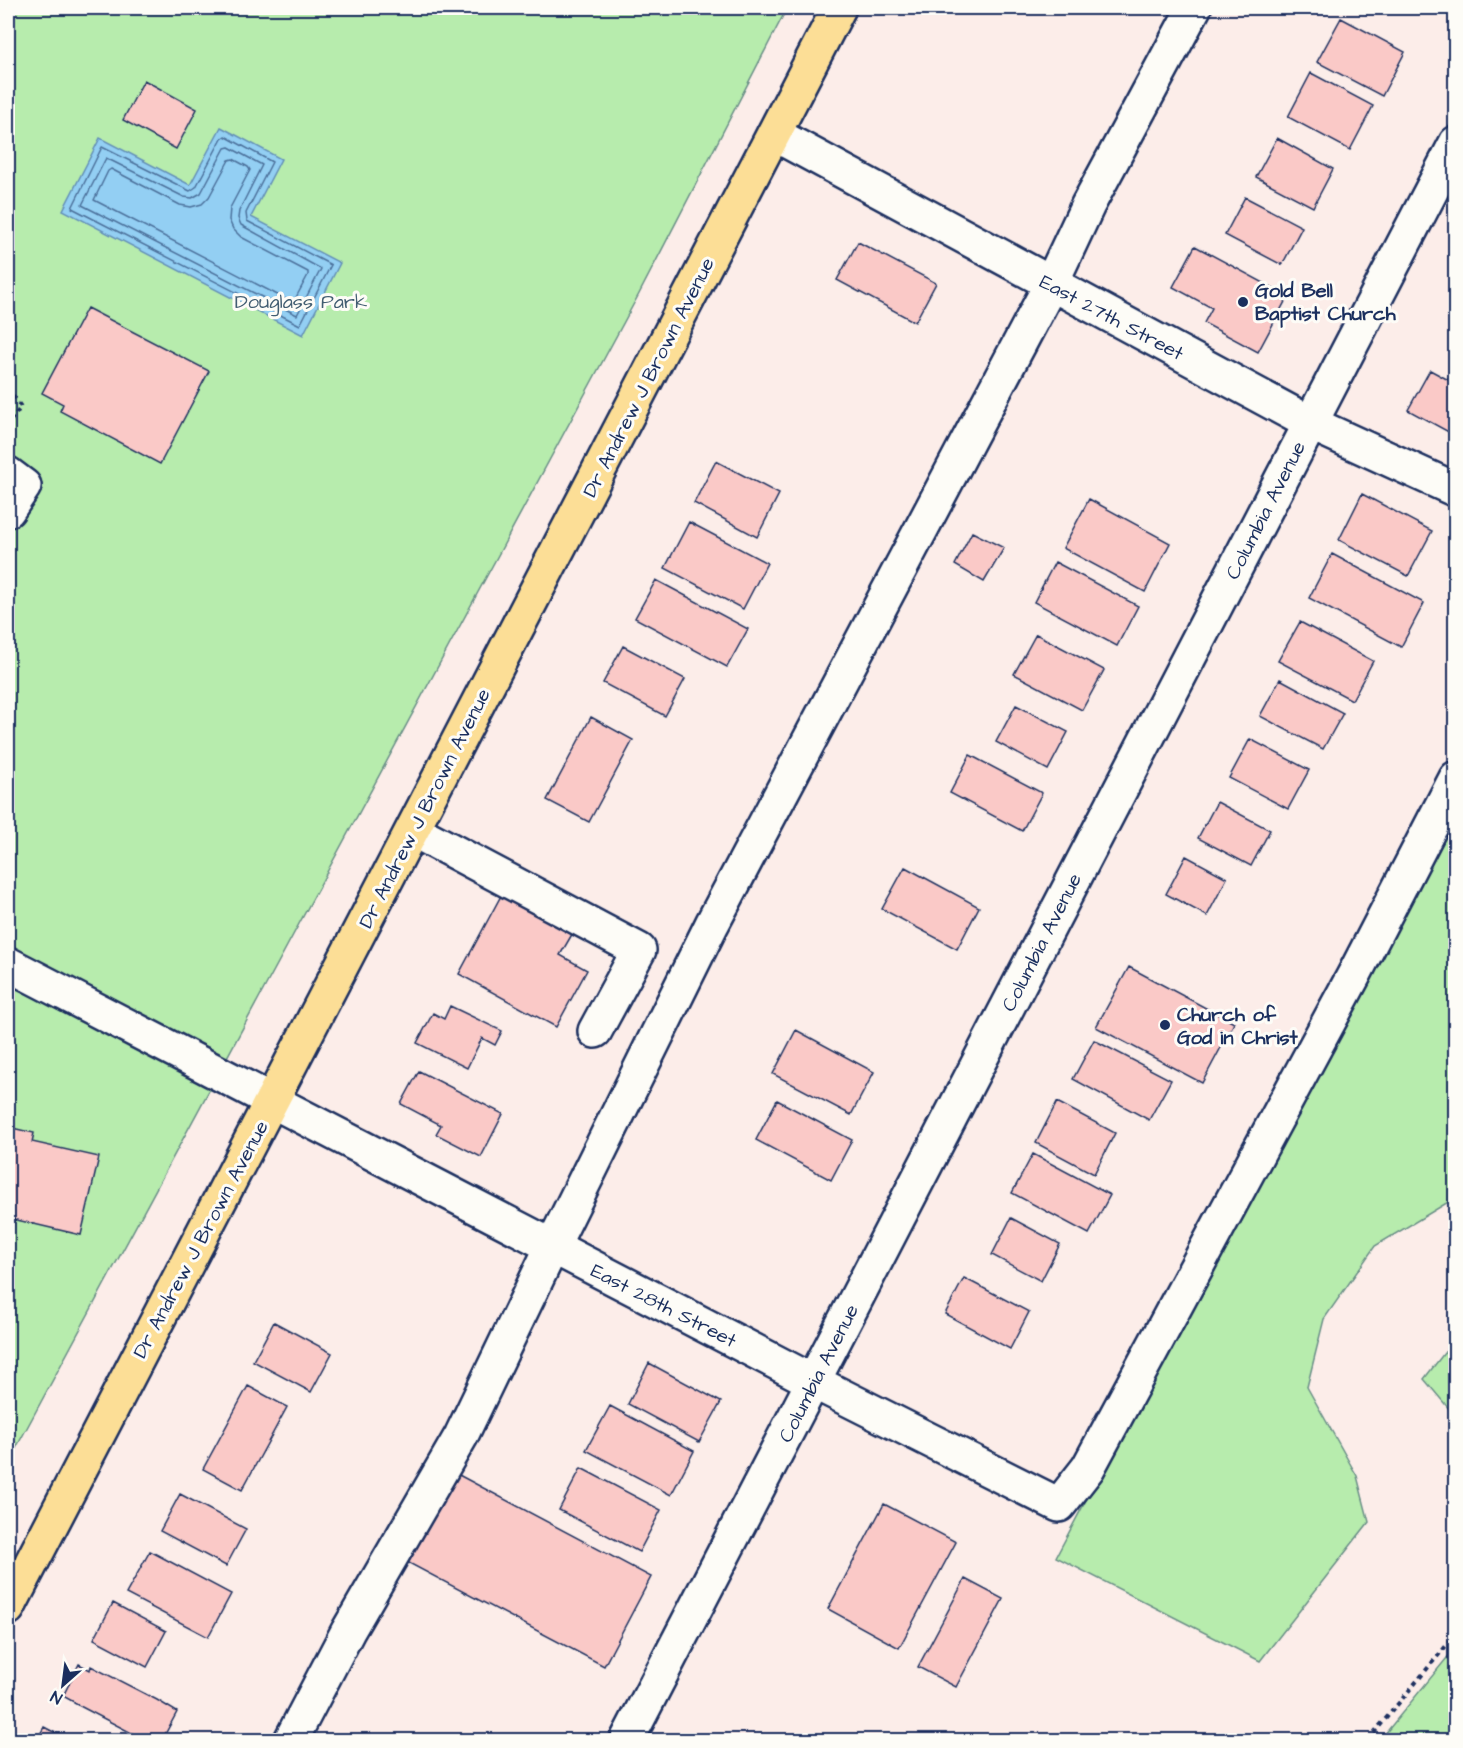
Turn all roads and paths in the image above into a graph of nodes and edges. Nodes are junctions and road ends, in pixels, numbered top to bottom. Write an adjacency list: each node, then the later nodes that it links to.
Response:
1 (839, 8): 3 (main road, Dr Andrew J Brown Avenue)
2 (1194, 8): 5 (street)
3 (774, 134): 5 (street, East 27th Street); 13 (main road, Dr Andrew J Brown Avenue)
4 (1455, 143): 7 (street, Columbia Avenue)
5 (1051, 284): 7 (street, East 27th Street); 17 (street)
6 (8, 388): 8 (path)
7 (1310, 423): 10 (street, East 27th Street); 18 (street, Columbia Avenue)
8 (8, 424)
9 (8, 474): 11 (street)
10 (1455, 490)
11 (8, 510)
12 (1455, 778): 18 (street, East 28th Street)
13 (413, 830): 15 (street); 16 (main road, Dr Andrew J Brown Avenue)
14 (8, 964): 16 (street, East 28th Street)
15 (595, 1031)
16 (271, 1102): 17 (street, East 28th Street); 19 (main road, Dr Andrew J Brown Avenue)
17 (552, 1247): 18 (street, East 28th Street); 21 (street)
18 (814, 1382): 22 (street, Columbia Avenue)
19 (8, 1608)
20 (1455, 1634): 23 (path)
21 (291, 1740)
22 (627, 1740)
23 (1368, 1740)

